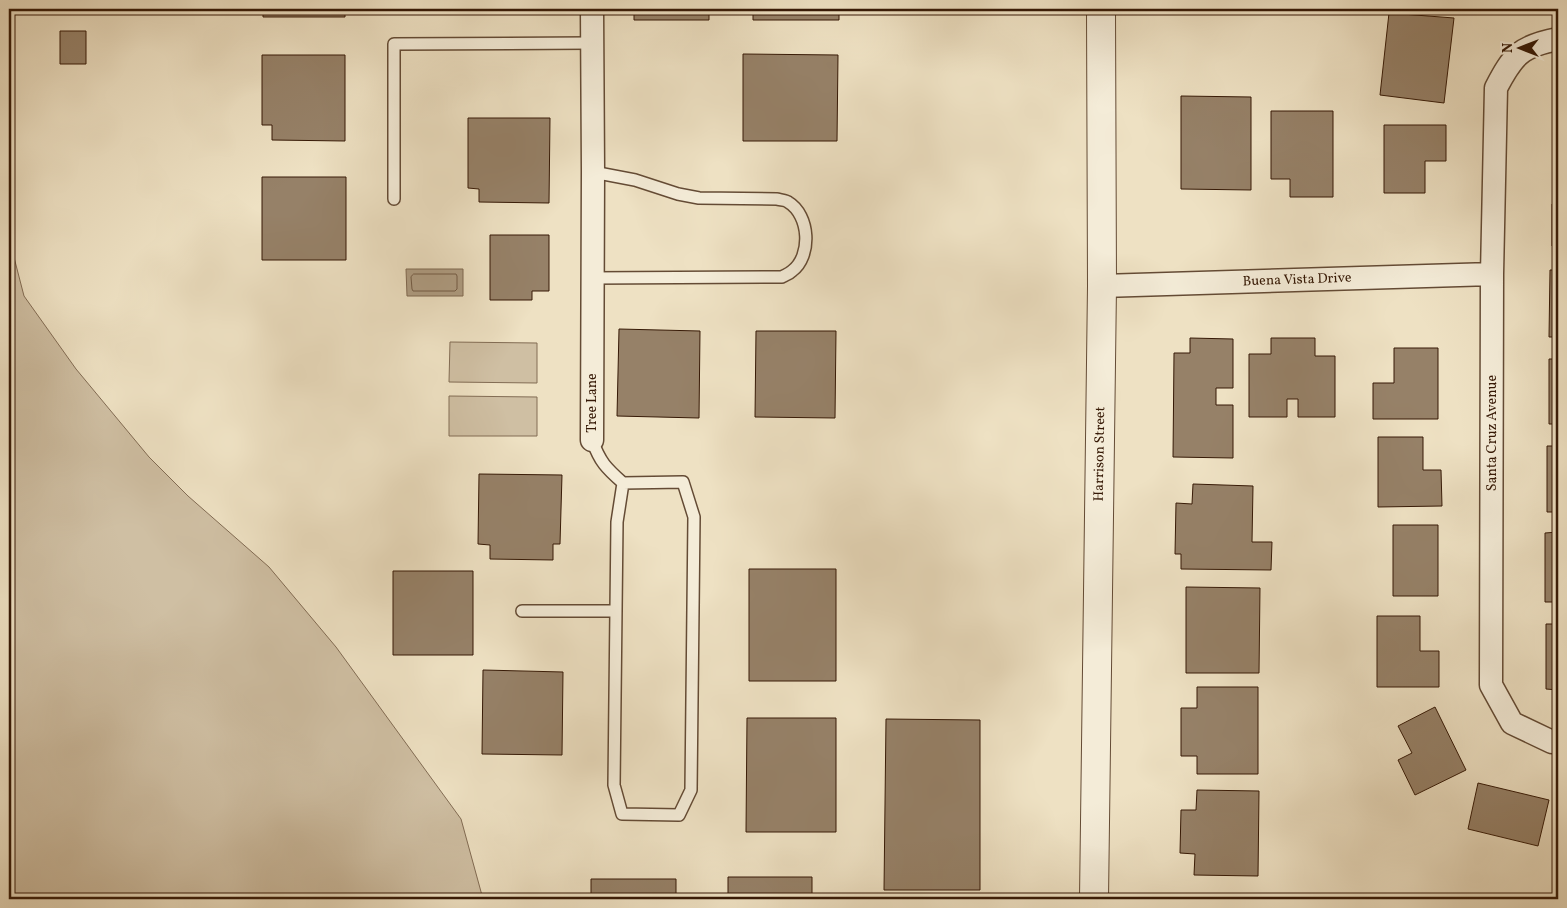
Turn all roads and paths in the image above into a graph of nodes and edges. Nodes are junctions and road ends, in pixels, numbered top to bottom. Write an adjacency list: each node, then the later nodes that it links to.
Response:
1 (592, 9): 4 (street, Tree Lane)
2 (1101, 9): 9 (street, Harrison Street)
3 (1558, 40): 7 (street, Santa Cruz Avenue)
4 (592, 43): 5 (street, Tree Lane); 6 (lane)
5 (593, 172): 8 (street, Tree Lane); 8 (lane)
6 (394, 199)
7 (1492, 274): 9 (street, Buena Vista Drive); 14 (street, Santa Cruz Avenue)
8 (592, 278): 10 (street, Tree Lane)
9 (1102, 286): 15 (street, Harrison Street)
10 (592, 440): 11 (lane, Tree Lane)
11 (624, 483): 13 (lane); 13 (lane)
12 (522, 611): 13 (lane)
13 (616, 611)
14 (1558, 742)
15 (1094, 899)

